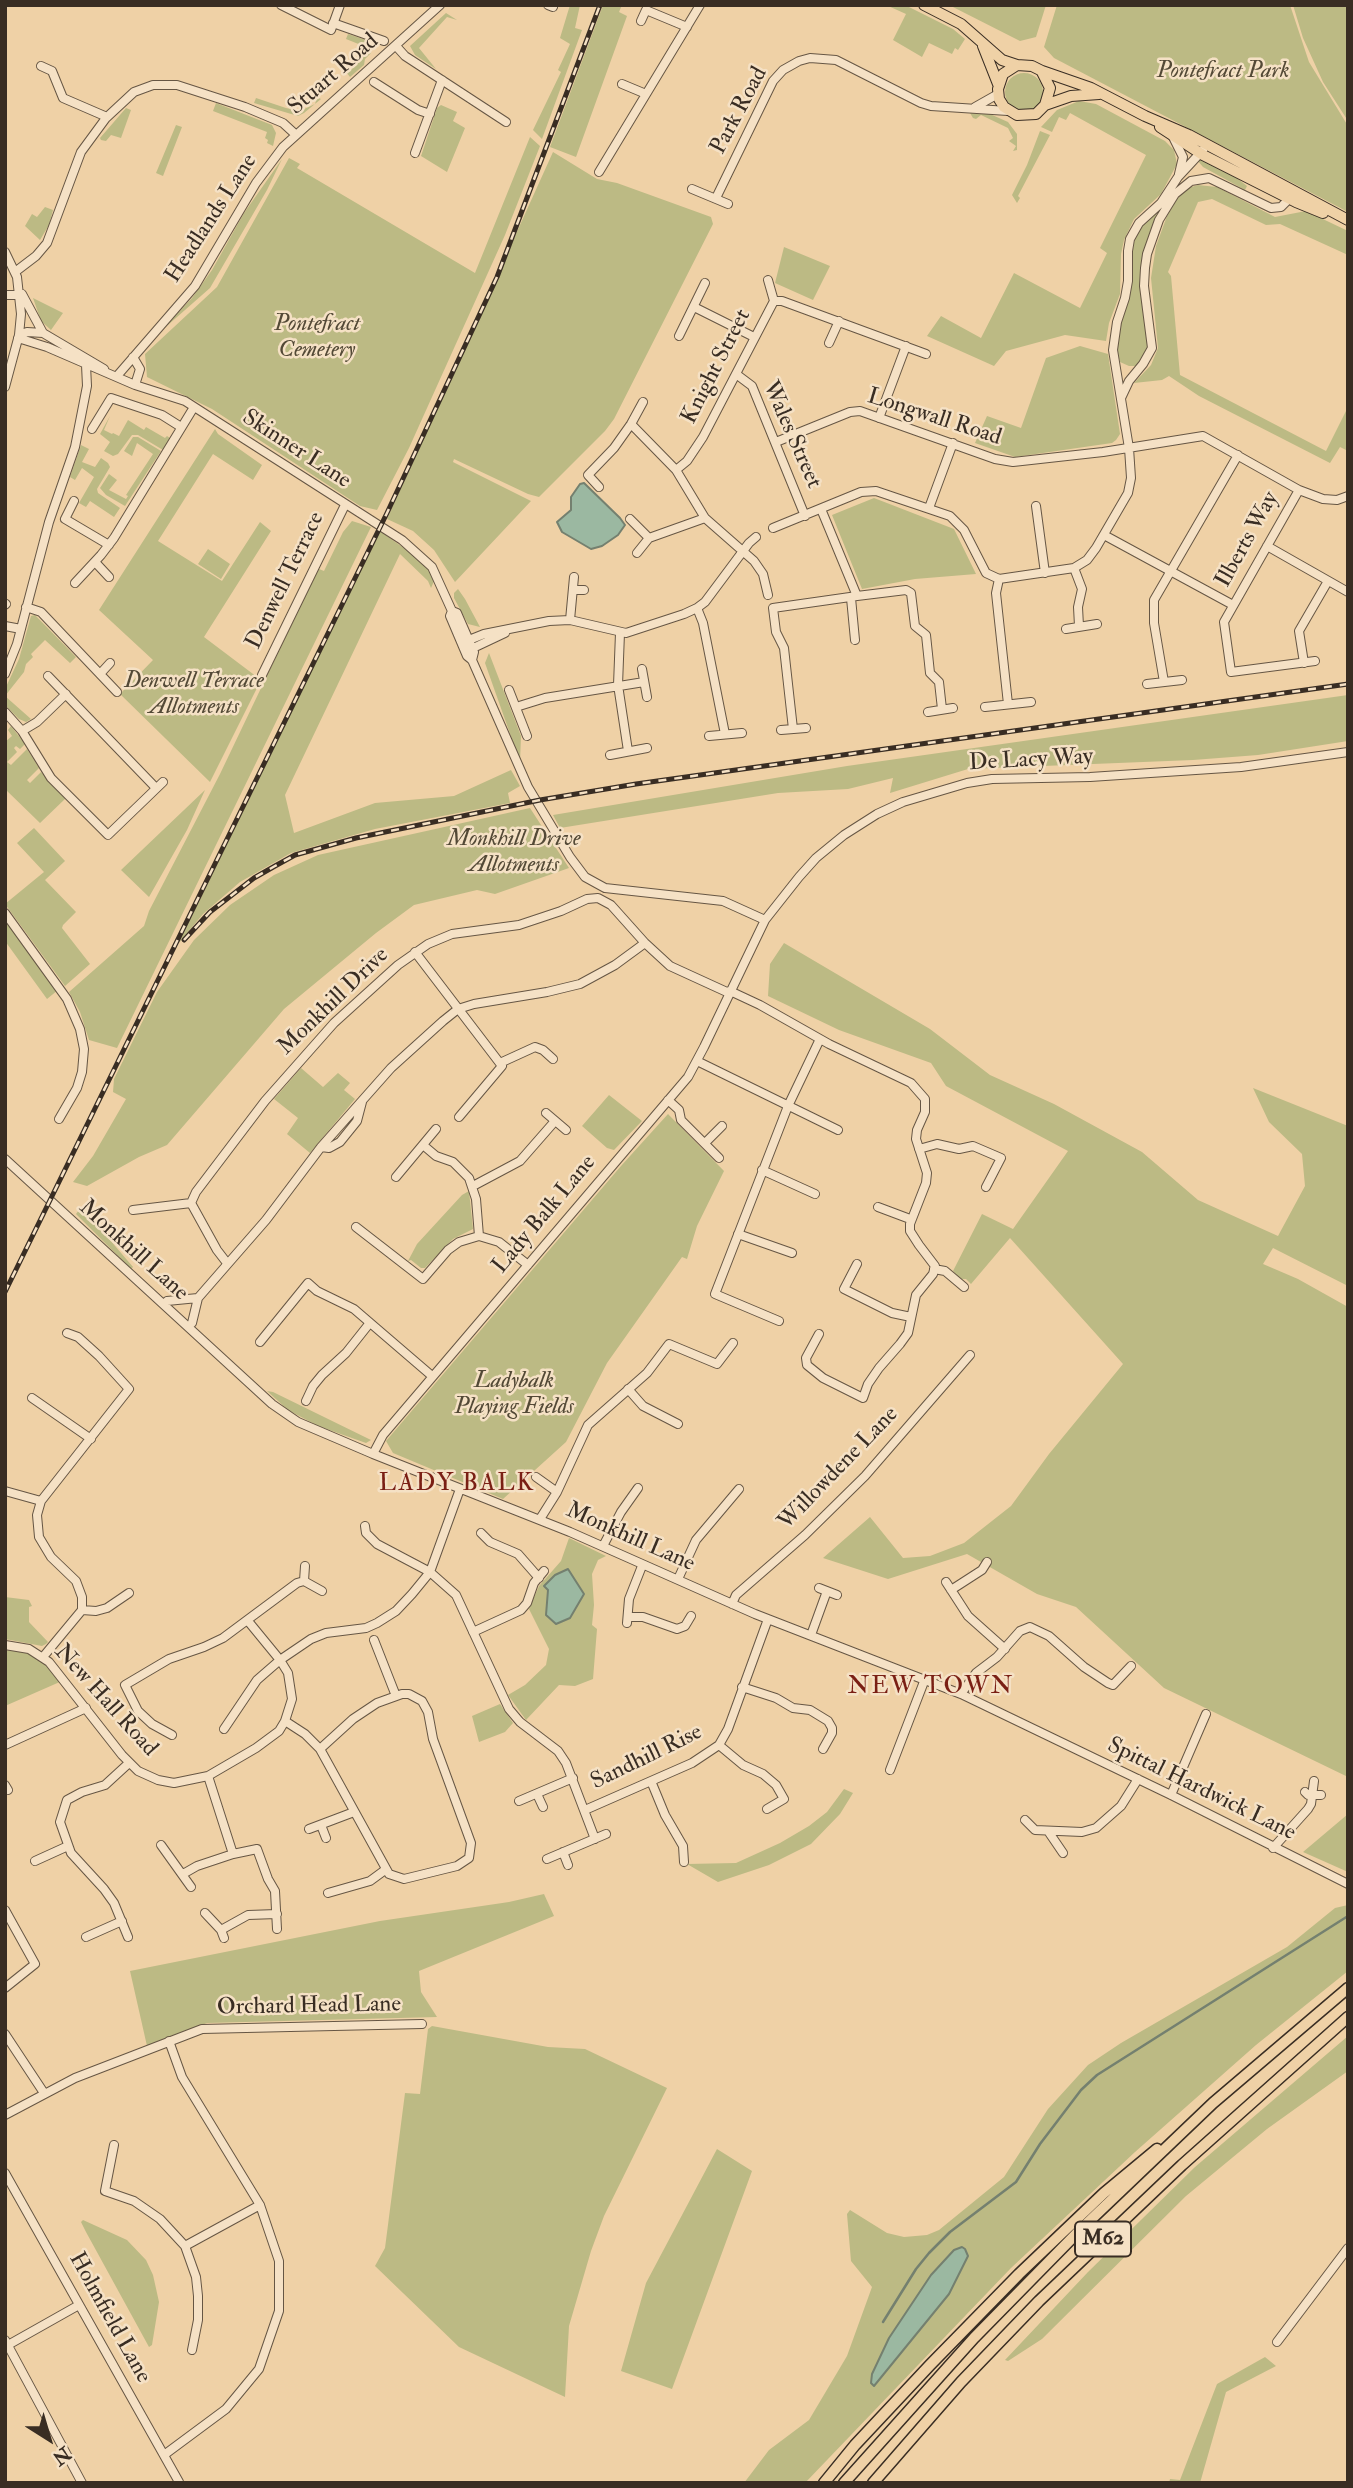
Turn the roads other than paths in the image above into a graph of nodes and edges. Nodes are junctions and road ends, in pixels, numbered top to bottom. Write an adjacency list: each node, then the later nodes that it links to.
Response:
1 (281, 5): 7 (street)
2 (340, 5): 7 (street)
3 (440, 5): 11 (street, Stuart Road)
4 (700, 5): 8 (street)
5 (924, 5): 9 (main road)
6 (641, 21): 8 (street)
7 (332, 27): 10 (street)
8 (687, 27): 19 (street)
9 (979, 39): 12 (main road); 18 (main road)
10 (378, 42)
11 (396, 46): 15 (street); 28 (street, Stuart Road)
12 (1017, 65): 14 (main road); 18 (main road)
13 (41, 66): 26 (street)
14 (1042, 71): 20 (main road); 21 (main road)
15 (442, 80): 24 (street); 27 (street)
16 (374, 82): 24 (street)
17 (622, 84): 19 (street)
18 (998, 89): 22 (street); 23 (main road)
19 (646, 94): 33 (street)
20 (1099, 94): 21 (main road, Park Road); 25 (main road)
21 (1045, 105): 23 (main road, Park Road)
22 (969, 109): 23 (street, Park Road); 37 (street, Park Road)
23 (1007, 111)
24 (430, 114): 31 (street)
25 (1145, 116): 29 (main road); 30 (main road)
26 (107, 117): 28 (street, Stuart Road); 42 (street, Stuart Road)
27 (506, 122)
28 (295, 134): 57 (street, Headlands Lane)
29 (1172, 136): 32 (main road); 34 (street)
30 (1213, 148): 32 (street); 35 (main road)
31 (415, 153)
32 (1199, 153): 34 (street); 38 (main road)
33 (599, 172)
34 (1178, 177): 63 (street)
35 (1281, 186): 38 (main road); 40 (main road)
36 (692, 189): 37 (street)
37 (716, 198): 39 (street)
38 (1290, 202): 40 (main road); 63 (street)
39 (728, 204)
40 (1348, 221)
41 (5, 252): 42 (street)
42 (15, 272): 45 (street)
43 (768, 280): 47 (street)
44 (705, 283): 48 (street)
45 (20, 293): 46 (street); 50 (street); 51 (street)
46 (5, 295)
47 (774, 301): 49 (street, Knight Street); 53 (street, Knight Street)
48 (694, 307): 52 (street); 53 (street)
49 (839, 321): 54 (street); 55 (street, Knight Street)
50 (43, 333): 51 (street); 60 (street)
51 (19, 336): 58 (street, Skinner Lane); 61 (street)
52 (679, 336)
53 (754, 337): 59 (street, Knight Street)
54 (829, 343)
55 (906, 346): 56 (street, Knight Street); 66 (street)
56 (926, 354)
57 (133, 357): 60 (street, Headlands Lane); 62 (street)
58 (86, 365): 60 (street, Skinner Lane); 109 (street)
59 (736, 374): 70 (street, Wales Street); 74 (street, Knight Street)
60 (113, 375): 62 (street, Skinner Lane)
61 (6, 382)
62 (135, 385): 65 (street, Skinner Lane)
63 (1121, 398): 72 (street)
64 (643, 402): 67 (street)
65 (194, 407): 68 (street); 79 (street, Skinner Lane)
66 (879, 418): 70 (street, Longwall Road); 71 (street, Longwall Road)
67 (631, 424): 74 (street); 75 (street)
68 (181, 427): 69 (street); 90 (street)
69 (92, 429)
70 (776, 442): 83 (street, Wales Street)
71 (953, 443): 72 (street, Longwall Road); 81 (street)
72 (1129, 448): 73 (street, Ilberts Way); 87 (street)
73 (1238, 455): 76 (street, Ilberts Way); 96 (street)
74 (676, 470): 84 (street)
75 (599, 487)
76 (1298, 489): 77 (street); 91 (street, Ilberts Way)
77 (1348, 496)
78 (74, 502): 90 (street)
79 (345, 505): 119 (street, Skinner Lane); 126 (street, Denwell Terrace)
80 (1036, 506): 97 (street)
81 (929, 508): 82 (street); 100 (street)
82 (821, 509): 83 (street); 107 (street)
83 (805, 516): 86 (street)
84 (705, 518): 89 (street); 92 (street)
85 (630, 519): 89 (street)
86 (773, 528)
87 (1104, 535): 95 (street); 96 (street, Ilberts Way)
88 (756, 537): 92 (street)
89 (649, 538): 93 (street)
90 (109, 545): 94 (street)
91 (1266, 546): 101 (street); 108 (street, Ilberts Way)
92 (743, 552): 106 (street); 110 (street)
93 (637, 554)
94 (95, 562): 98 (street); 102 (street)
95 (1074, 568): 97 (street); 114 (street)
96 (1170, 571): 108 (street, Ilberts Way); 130 (street)
97 (1045, 573): 100 (street)
98 (109, 576)
99 (574, 577): 103 (street)
100 (999, 579): 138 (street)
101 (1328, 581): 105 (street); 122 (street)
102 (75, 583)
103 (573, 590): 104 (street); 111 (street)
104 (584, 590)
105 (1348, 592)
106 (768, 595)
107 (854, 597): 118 (street); 142 (street); 146 (street)
108 (1233, 606): 122 (street)
109 (26, 607): 115 (street); 125 (street)
110 (697, 608): 117 (street); 150 (street)
111 (570, 621): 117 (street); 119 (street)
112 (1097, 624): 114 (street)
113 (5, 626): 115 (street)
114 (1079, 626): 116 (street)
115 (21, 629): 124 (street)
116 (1066, 629)
117 (620, 633): 132 (street)
118 (855, 640)
119 (467, 646): 158 (street, Skinner Lane)
120 (1315, 662): 122 (street)
121 (110, 663): 125 (street)
122 (1304, 663)
123 (642, 669): 129 (street)
124 (5, 674)
125 (100, 674): 134 (street)
126 (262, 674)
127 (48, 677): 135 (street)
128 (1182, 680): 130 (street)
129 (644, 682): 132 (street); 136 (street)
130 (1164, 682): 131 (street)
131 (1147, 684)
132 (618, 685): 139 (street); 154 (street)
133 (509, 690): 139 (street)
134 (117, 692)
135 (65, 694): 148 (street); 148 (street)
136 (647, 697)
137 (1031, 702): 138 (street)
138 (1008, 705): 140 (street)
139 (516, 707): 151 (street)
140 (985, 707)
141 (953, 708): 142 (street)
142 (943, 709): 144 (street)
143 (5, 712): 148 (street)
144 (928, 712)
145 (806, 728): 146 (street)
146 (793, 729): 147 (street)
147 (781, 730)
148 (22, 731)
149 (742, 733): 150 (street)
150 (725, 734): 152 (street)
151 (527, 736)
152 (709, 736)
153 (647, 748): 154 (street)
154 (628, 751): 156 (street)
155 (1348, 752): 158 (street, De Lacy Way)
156 (610, 755)
157 (5, 913): 171 (street)
158 (765, 920): 161 (street, De Lacy Way)
159 (645, 943): 160 (street, Monkhill Drive); 161 (street); 162 (street)
160 (415, 952): 162 (street); 187 (street, Monkhill Drive)
161 (730, 992): 163 (street); 165 (street, Lady Balk Lane)
162 (458, 1009): 166 (street); 195 (street)
163 (820, 1039): 168 (street); 179 (street)
164 (553, 1059): 166 (street)
165 (697, 1061): 167 (street, Lady Balk Lane); 168 (street)
166 (500, 1063): 170 (street)
167 (667, 1100): 177 (street); 197 (street, Lady Balk Lane)
168 (788, 1106): 176 (street); 182 (street)
169 (546, 1113): 172 (street)
170 (459, 1116)
171 (59, 1119)
172 (555, 1121): 175 (street); 184 (street)
173 (722, 1126): 177 (street)
174 (436, 1129): 178 (street)
175 (566, 1130)
176 (838, 1130)
177 (705, 1143): 180 (street)
178 (423, 1145): 183 (street); 184 (street)
179 (919, 1149): 185 (street); 190 (street)
180 (719, 1158)
181 (5, 1159): 201 (street, Monkhill Lane)
182 (762, 1170): 186 (street); 192 (street)
183 (396, 1177)
184 (473, 1186): 193 (street)
185 (986, 1187)
186 (815, 1194)
187 (191, 1203): 189 (street); 195 (street)
188 (878, 1207): 190 (street)
189 (133, 1210)
190 (910, 1219): 198 (street)
191 (356, 1227): 193 (street)
192 (738, 1234): 194 (street); 203 (street)
193 (479, 1236): 197 (street)
194 (792, 1253)
195 (227, 1263): 200 (street)
196 (857, 1264): 202 (street)
197 (528, 1265): 211 (street, Lady Balk Lane)
198 (934, 1269): 199 (street); 202 (street)
199 (964, 1287)
200 (198, 1298): 201 (street); 205 (street)
201 (164, 1304): 205 (street, Monkhill Lane)
202 (911, 1317): 207 (street)
203 (779, 1321)
204 (369, 1324): 208 (street); 211 (street); 214 (street)
205 (188, 1327): 217 (street, Monkhill Lane)
206 (67, 1333): 216 (street)
207 (819, 1334)
208 (260, 1342)
209 (733, 1343): 212 (street)
210 (970, 1355): 238 (street, Willowdene Lane)
211 (432, 1376): 217 (street, Lady Balk Lane)
212 (628, 1389): 215 (street); 223 (street)
213 (32, 1398): 216 (street)
214 (306, 1401)
215 (678, 1424)
216 (91, 1439): 224 (street)
217 (373, 1454): 220 (street, Monkhill Lane)
218 (536, 1477): 223 (street)
219 (638, 1488): 228 (street)
220 (460, 1489): 225 (street, Monkhill Lane); 232 (street)
221 (740, 1489): 233 (street)
222 (5, 1491): 224 (street)
223 (557, 1492): 225 (street)
224 (41, 1501): 239 (street)
225 (540, 1519): 228 (street, Monkhill Lane)
226 (365, 1526): 232 (street)
227 (481, 1533): 243 (street)
228 (603, 1546): 231 (street, Monkhill Lane)
229 (987, 1562): 247 (street)
230 (305, 1566): 234 (street)
231 (642, 1566): 233 (street, Monkhill Lane); 240 (street)
232 (430, 1572): 243 (street); 249 (street)
233 (678, 1579): 238 (street, Monkhill Lane)
234 (303, 1581): 235 (street); 242 (street)
235 (322, 1591)
236 (129, 1593): 239 (street)
237 (837, 1595): 244 (street)
238 (732, 1604): 241 (street, Monkhill Lane)
239 (82, 1610): 248 (street)
240 (691, 1616)
241 (768, 1619): 244 (street, Monkhill Lane); 252 (street, Sandhill Rise)
242 (248, 1621): 249 (street); 260 (street)
243 (473, 1632): 270 (street)
244 (811, 1635): 251 (street, Monkhill Lane)
245 (374, 1640): 254 (street)
246 (5, 1645): 248 (street, New Hall Road)
247 (1005, 1648): 250 (street); 253 (street)
248 (43, 1657): 255 (street, New Hall Road)
249 (280, 1660): 257 (street); 258 (street)
250 (1131, 1666)
251 (925, 1679): 253 (street, Monkhill Lane); 265 (street)
252 (741, 1687): 262 (street, Sandhill Rise); 264 (street)
253 (961, 1694): 259 (street, Monkhill Lane)
254 (396, 1696): 263 (street); 298 (street)
255 (86, 1708): 261 (street); 266 (street, New Hall Road)
256 (1206, 1714): 275 (street)
257 (285, 1721): 263 (street); 269 (street, New Hall Road)
258 (224, 1729)
259 (1036, 1731): 271 (street, Spittal Hardwick Lane)
260 (172, 1735)
261 (5, 1745)
262 (719, 1745): 272 (street, Sandhill Rise); 278 (street)
263 (320, 1749): 280 (street)
264 (823, 1749)
265 (893, 1760): 267 (street); 268 (street)
266 (129, 1763): 269 (street, New Hall Road); 289 (street)
267 (904, 1764)
268 (890, 1770)
269 (208, 1776): 293 (street)
270 (573, 1778): 274 (street); 279 (street)
271 (1138, 1780): 275 (street, Spittal Hardwick Lane); 284 (street)
272 (651, 1781): 279 (street, Sandhill Rise); 296 (street)
273 (1314, 1781): 290 (street)
274 (537, 1794): 276 (street); 277 (street)
275 (1171, 1795): 290 (street, Spittal Hardwick Lane)
276 (519, 1801)
277 (542, 1807)
278 (767, 1809)
279 (585, 1810): 287 (street)
280 (354, 1812): 282 (street); 298 (street)
281 (1024, 1820): 284 (street)
282 (321, 1825): 283 (street); 286 (street)
283 (309, 1829)
284 (1048, 1831): 292 (street)
285 (606, 1834): 287 (street)
286 (326, 1838)
287 (595, 1839): 291 (street)
288 (161, 1844): 299 (street)
289 (68, 1846): 295 (street); 308 (street)
290 (1273, 1848): 300 (street, Spittal Hardwick Lane)
291 (563, 1852): 294 (street); 297 (street)
292 (1063, 1853)
293 (233, 1854): 299 (street); 307 (street)
294 (547, 1859)
295 (35, 1861)
296 (684, 1862)
297 (568, 1864)
298 (385, 1870): 302 (street)
299 (183, 1874): 301 (street)
300 (1348, 1884)
301 (191, 1886)
302 (343, 1888): 303 (street); 304 (street)
303 (328, 1892)
304 (346, 1898)
305 (5, 1910): 313 (street)
306 (205, 1913): 307 (street)
307 (277, 1914): 309 (street)
308 (122, 1921): 310 (street); 311 (street)
309 (277, 1929)
310 (86, 1937)
311 (128, 1937)
312 (1348, 1988): 320 (highway, M62)
313 (5, 1989)
314 (1348, 2017): 333 (highway, M62)
315 (422, 2024): 317 (street, Orchard Head Lane)
316 (5, 2034): 318 (street)
317 (169, 2042): 318 (street, Orchard Head Lane); 323 (street)
318 (44, 2093): 319 (street, Orchard Head Lane)
319 (5, 2115)
320 (1190, 2124): 326 (highway, M62); 335 (highway)
321 (114, 2145): 324 (street)
322 (5, 2173): 327 (street, Holmfield Lane)
323 (260, 2205): 324 (street); 331 (street)
324 (185, 2246): 330 (street)
325 (1348, 2248): 328 (street)
326 (1014, 2298): 335 (highway); 336 (highway, M62)
327 (79, 2305): 329 (street); 331 (street, Holmfield Lane)
328 (1277, 2342)
329 (7, 2343): 334 (street)
330 (192, 2350)
331 (164, 2455): 332 (street, Holmfield Lane)
332 (179, 2482)
333 (874, 2482)
334 (82, 2483)
335 (825, 2483)
336 (844, 2483)

